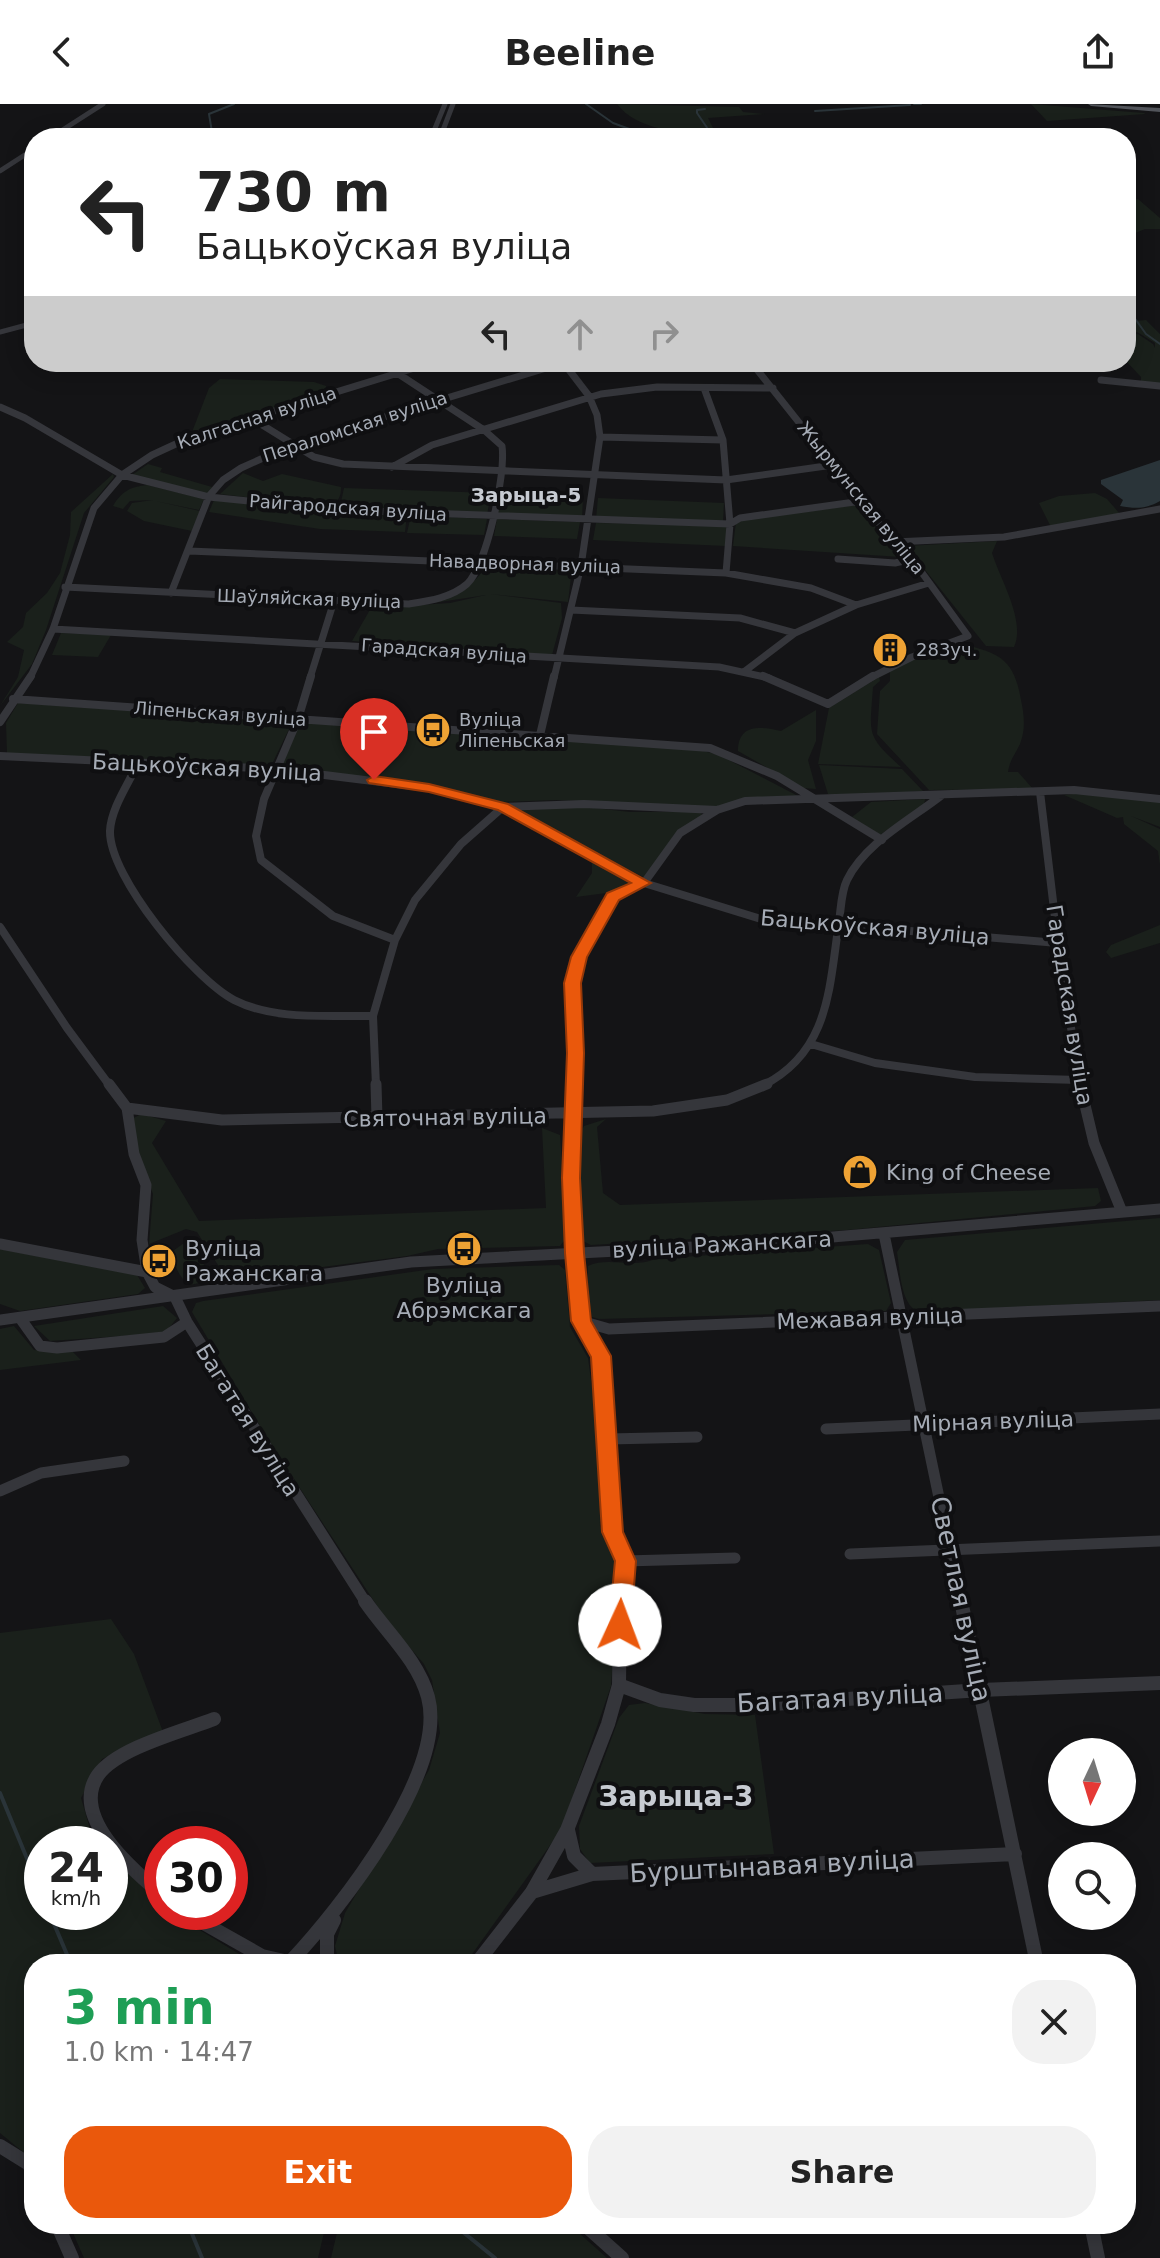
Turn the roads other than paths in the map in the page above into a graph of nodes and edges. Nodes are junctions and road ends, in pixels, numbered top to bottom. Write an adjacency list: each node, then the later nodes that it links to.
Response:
1 (103, 104): 6 (street)
2 (445, 104): 7 (street)
3 (453, 104): 8 (street)
4 (1091, 104): 5 (main road)
5 (1160, 110)
6 (66, 128)
7 (435, 128)
8 (444, 128)
9 (24, 155): 11 (street)
10 (10, 158): 11 (street)
11 (20, 158): 12 (street)
12 (0, 171)
13 (24, 328): 14 (street)
14 (0, 334)
15 (400, 372): 19 (street, Калгасная вуліца)
16 (530, 372): 25 (street, Пераломская вуліца)
17 (571, 372): 24 (street)
18 (759, 372): 23 (street, Жырмунская вуліца)
19 (397, 373): 25 (street); 27 (street, Калгасная вуліца)
20 (1101, 380): 21 (street)
21 (1160, 386)
22 (704, 388): 23 (street); 24 (street); 30 (street)
23 (773, 388): 32 (street, Жырмунская вуліца)
24 (590, 397): 28 (street); 29 (street)
25 (437, 399): 28 (street); 31 (street, Пераломская вуліца)
26 (0, 407): 35 (street, Райгародская вуліца)
27 (251, 418): 31 (street); 35 (street, Калгасная вуліца)
28 (484, 430): 33 (street); 34 (street)
29 (600, 437): 30 (street); 36 (street)
30 (723, 440): 37 (street)
31 (292, 445): 33 (street); 38 (street, Пераломская вуліца)
32 (833, 465): 37 (street); 39 (street, Жырмунская вуліца)
33 (392, 467): 34 (street)
34 (502, 471): 36 (street); 41 (street)
35 (122, 475): 38 (street, Райгародская вуліца); 52 (street, Калгасная вуліца)
36 (594, 476): 37 (street); 42 (street)
37 (726, 480): 43 (street)
38 (209, 497): 41 (street, Райгародская вуліца); 45 (street, Пераломская вуліца)
39 (862, 501): 43 (street, Райгародская вуліца); 44 (street, Жырмунская вуліца)
40 (1160, 509): 44 (street)
41 (492, 517): 42 (street, Райгародская вуліца); 48 (street)
42 (588, 521): 43 (street, Райгародская вуліца); 49 (street)
43 (730, 524): 50 (street)
44 (894, 542): 47 (street, Жырмунская вуліца)
45 (189, 551): 48 (street, Навадворная вуліца); 53 (street, Пераломская вуліца)
46 (838, 559): 47 (street)
47 (912, 559): 51 (street, Жырмунская вуліца)
48 (483, 562): 49 (street, Навадворная вуліца); 54 (street, Шаўляйская вуліца)
49 (581, 566): 50 (street, Навадворная вуліца); 56 (street)
50 (726, 573): 55 (street, Навадворная вуліца)
51 (929, 583): 55 (street); 63 (street, Жырмунская вуліца)
52 (65, 587): 53 (street, Шаўляйская вуліца); 57 (street, Калгасная вуліца)
53 (171, 593): 54 (street, Шаўляйская вуліца)
54 (334, 601): 59 (street)
55 (856, 605): 58 (street)
56 (571, 610): 58 (street); 60 (street)
57 (53, 629): 59 (street, Гарадская вуліца); 62 (street, Калгасная вуліца)
58 (795, 633): 61 (street)
59 (321, 643): 60 (street, Гарадская вуліца); 64 (street)
60 (559, 658): 61 (street, Гарадская вуліца); 66 (street)
61 (745, 671): 63 (street, Гарадская вуліца)
62 (13, 699): 64 (street, Ліпеньская вуліца); 65 (street, Калгасная вуліца)
63 (828, 704)
64 (298, 719): 66 (street, Ліпеньская вуліца); 69 (street)
65 (0, 722)
66 (540, 735): 73 (street, Ліпеньская вуліца)
67 (0, 756): 68 (street, Бацькоўская вуліца)
68 (138, 763): 69 (street, Бацькоўская вуліца); 82 (street)
69 (276, 769): 74 (street, Бацькоўская вуліца); 80 (street)
70 (1040, 792): 71 (street); 72 (street); 81 (street, Гарадская вуліца)
71 (942, 795): 73 (street); 76 (street, Святочная вуліца)
72 (1160, 799)
73 (817, 800): 75 (street); 76 (street, Ліпеньская вуліца)
74 (503, 807): 75 (street); 77 (street, Бацькоўская вуліца); 80 (street)
75 (717, 810): 77 (street)
76 (882, 840): 79 (street, Святочная вуліца)
77 (644, 883): 79 (street, Бацькоўская вуліца); 86 (street)
78 (0, 927): 85 (street)
79 (838, 927): 81 (street, Бацькоўская вуліца); 83 (street, Святочная вуліца)
80 (395, 940): 82 (street)
81 (1058, 943): 84 (street, Гарадская вуліца)
82 (373, 1016): 87 (street)
83 (811, 1044): 84 (street); 86 (street, Святочная вуліца)
84 (1079, 1080): 89 (street, Гарадская вуліца)
85 (127, 1108): 87 (street, Святочная вуліца); 93 (street)
86 (573, 1114): 87 (street, Святочная вуліца); 92 (street)
87 (377, 1118)
88 (1160, 1209): 89 (street, вуліца Ражанскага)
89 (1122, 1212): 90 (street, вуліца Ражанскага)
90 (884, 1234): 92 (street, вуліца Ражанскага); 96 (street, Светлая вуліца)
91 (0, 1244): 93 (street)
92 (575, 1253): 94 (street, вуліца Ражанскага); 99 (street)
93 (147, 1272): 94 (street, Багатая вуліца)
94 (175, 1297): 97 (street, вуліца Ражанскага); 100 (street, Багатая вуліца)
95 (1160, 1306): 96 (street, Межавая вуліца)
96 (901, 1317): 99 (street, Межавая вуліца); 102 (street, Светлая вуліца)
97 (20, 1318): 98 (street, вуліца Ражанскага); 100 (street)
98 (0, 1320)
99 (581, 1321): 105 (street)
100 (187, 1322): 122 (street, Багатая вуліца)
101 (1160, 1414): 102 (street, Мірная вуліца)
102 (924, 1424): 103 (street, Мірная вуліца); 109 (street, Светлая вуліца)
103 (826, 1429)
104 (697, 1437): 105 (street)
105 (609, 1439): 112 (street)
106 (124, 1461): 107 (street)
107 (0, 1491)
108 (1160, 1541): 109 (street)
109 (949, 1547): 110 (street); 115 (street, Светлая вуліца)
110 (850, 1554)
111 (735, 1558): 112 (street)
112 (625, 1561): 114 (street)
113 (1160, 1683): 115 (street, Багатая вуліца)
114 (619, 1685): 115 (street, Багатая вуліца); 117 (street)
115 (981, 1690): 118 (street, Светлая вуліца)
116 (214, 1719): 120 (street)
117 (567, 1830): 119 (street); 121 (street)
118 (1015, 1854): 119 (street, Бурштынавая вуліца); 128 (street, Светлая вуліца)
119 (592, 1874): 121 (street, Бурштынавая вуліца)
120 (144, 1880)
121 (532, 1892): 127 (street)
122 (338, 1910): 125 (street); 126 (street)
123 (216, 1930): 124 (street)
124 (258, 1954)
125 (301, 1954)
126 (327, 1954)
127 (484, 1954)
128 (1035, 1954)
129 (0, 2146): 130 (street)
130 (24, 2161)
131 (61, 2234): 134 (street)
132 (595, 2234): 135 (street)
133 (1093, 2234): 136 (street)
134 (72, 2258)
135 (622, 2258)
136 (1098, 2258)

